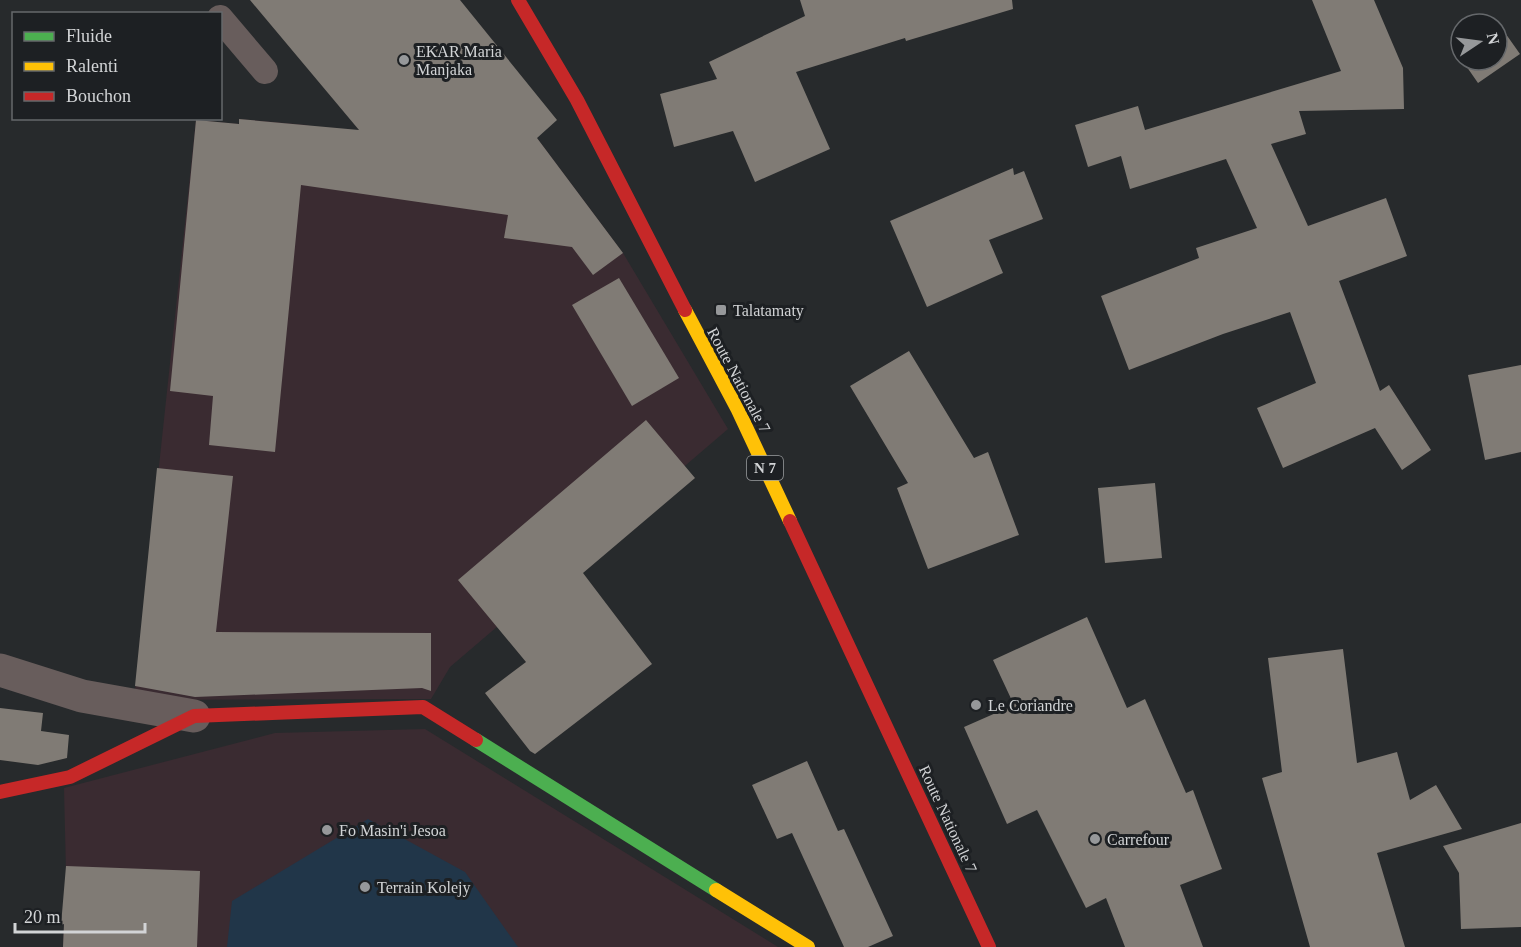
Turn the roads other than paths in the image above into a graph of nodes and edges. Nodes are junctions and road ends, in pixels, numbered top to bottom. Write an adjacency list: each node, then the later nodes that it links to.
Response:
1 (206, 0): 3 (lane)
2 (518, 0): 10 (main road, Route Nationale 7 / N 7)
3 (215, 12)
4 (222, 20): 5 (lane)
5 (265, 71)
6 (0, 669): 7 (street)
7 (194, 716): 8 (main road); 9 (main road)
8 (0, 792)
9 (808, 947)
10 (990, 947)

